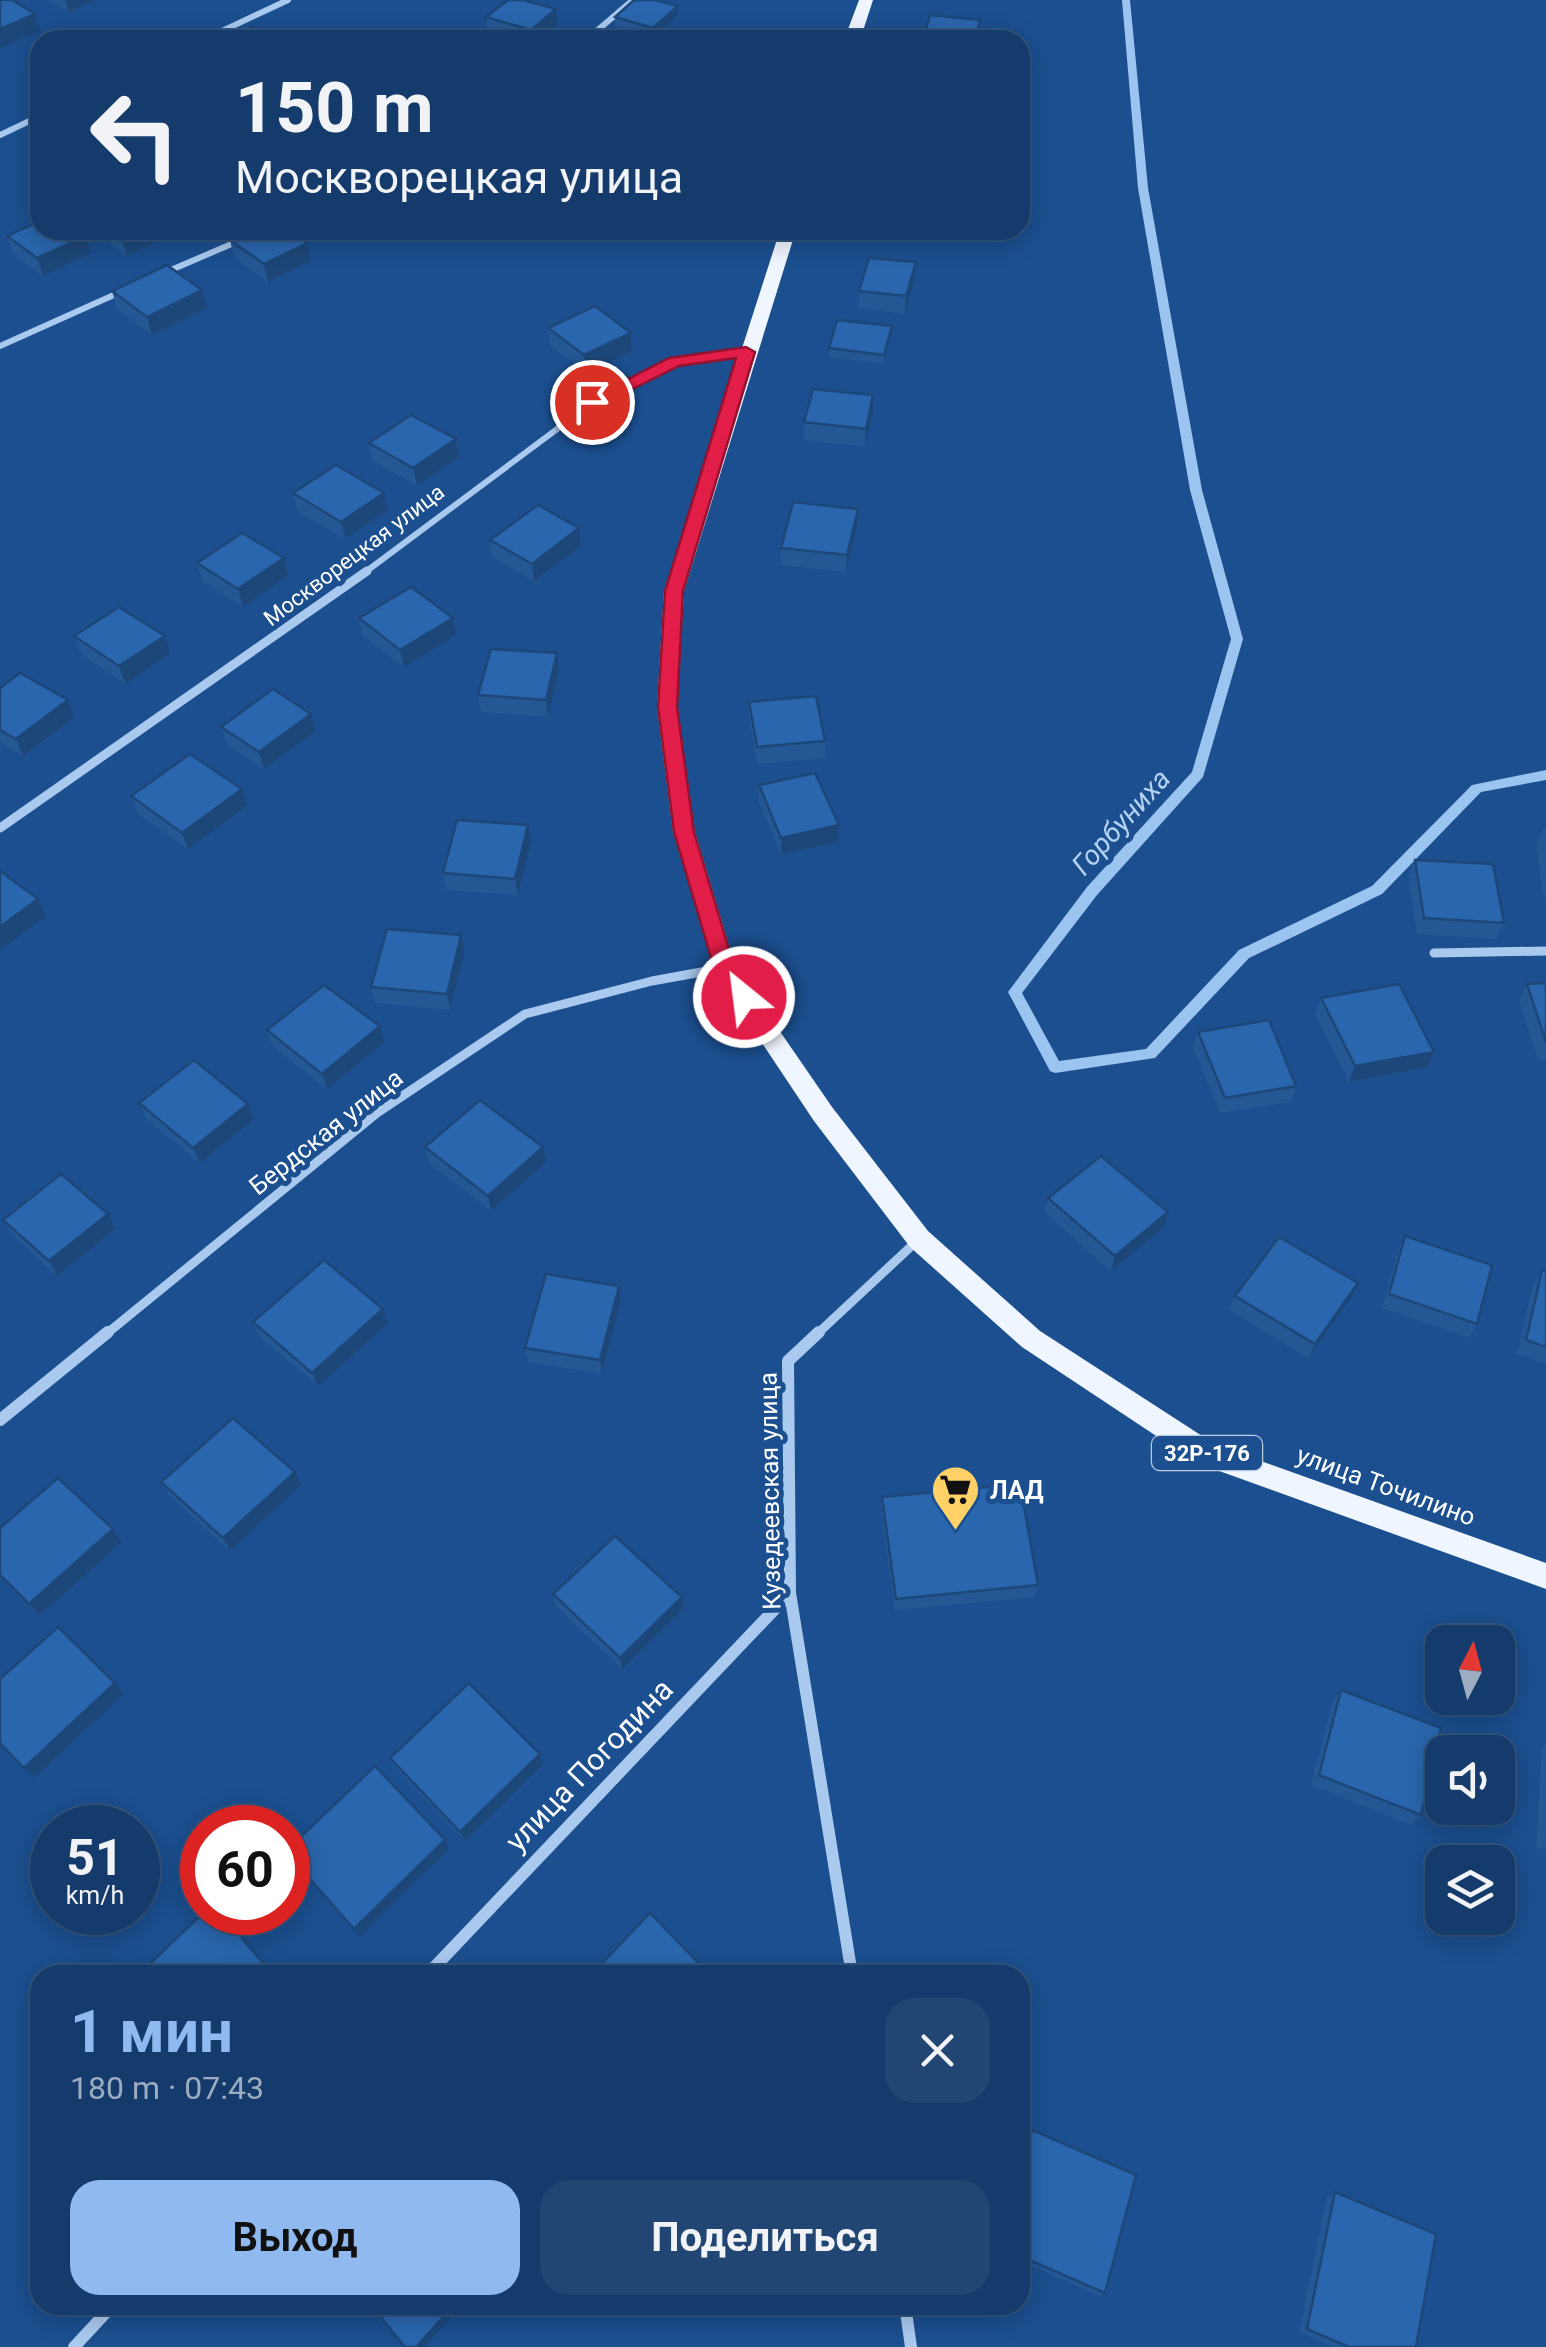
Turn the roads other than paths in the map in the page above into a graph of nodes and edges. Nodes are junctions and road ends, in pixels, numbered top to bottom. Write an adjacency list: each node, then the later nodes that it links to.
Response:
1 (288, 0): 4 (street)
2 (633, 0): 5 (street)
3 (866, 0): 6 (main road)
4 (224, 30)
5 (598, 30)
6 (856, 30)
7 (30, 121): 8 (street)
8 (0, 135)
9 (241, 240): 11 (street)
10 (785, 240): 14 (main road, 32Р-176)
11 (150, 279)
12 (134, 286): 13 (street)
13 (0, 346)
14 (746, 352): 15 (street, Москворецкая улица); 18 (main road, 32Р-176)
15 (0, 828)
16 (1546, 951): 17 (street)
17 (1434, 953)
18 (724, 968): 19 (main road, 32Р-176); 20 (street, Бердская улица)
19 (919, 1238): 21 (main road, улица Точилино / 32Р-176); 22 (street, Кузедеевская улица)
20 (0, 1420)
21 (1546, 1576)
22 (790, 1593): 23 (street, улица Погодина); 24 (street, Кузедеевская улица)
23 (437, 1965)
24 (850, 1965)
25 (104, 2315): 28 (street)
26 (907, 2315): 27 (street)
27 (915, 2346)
28 (74, 2347)

